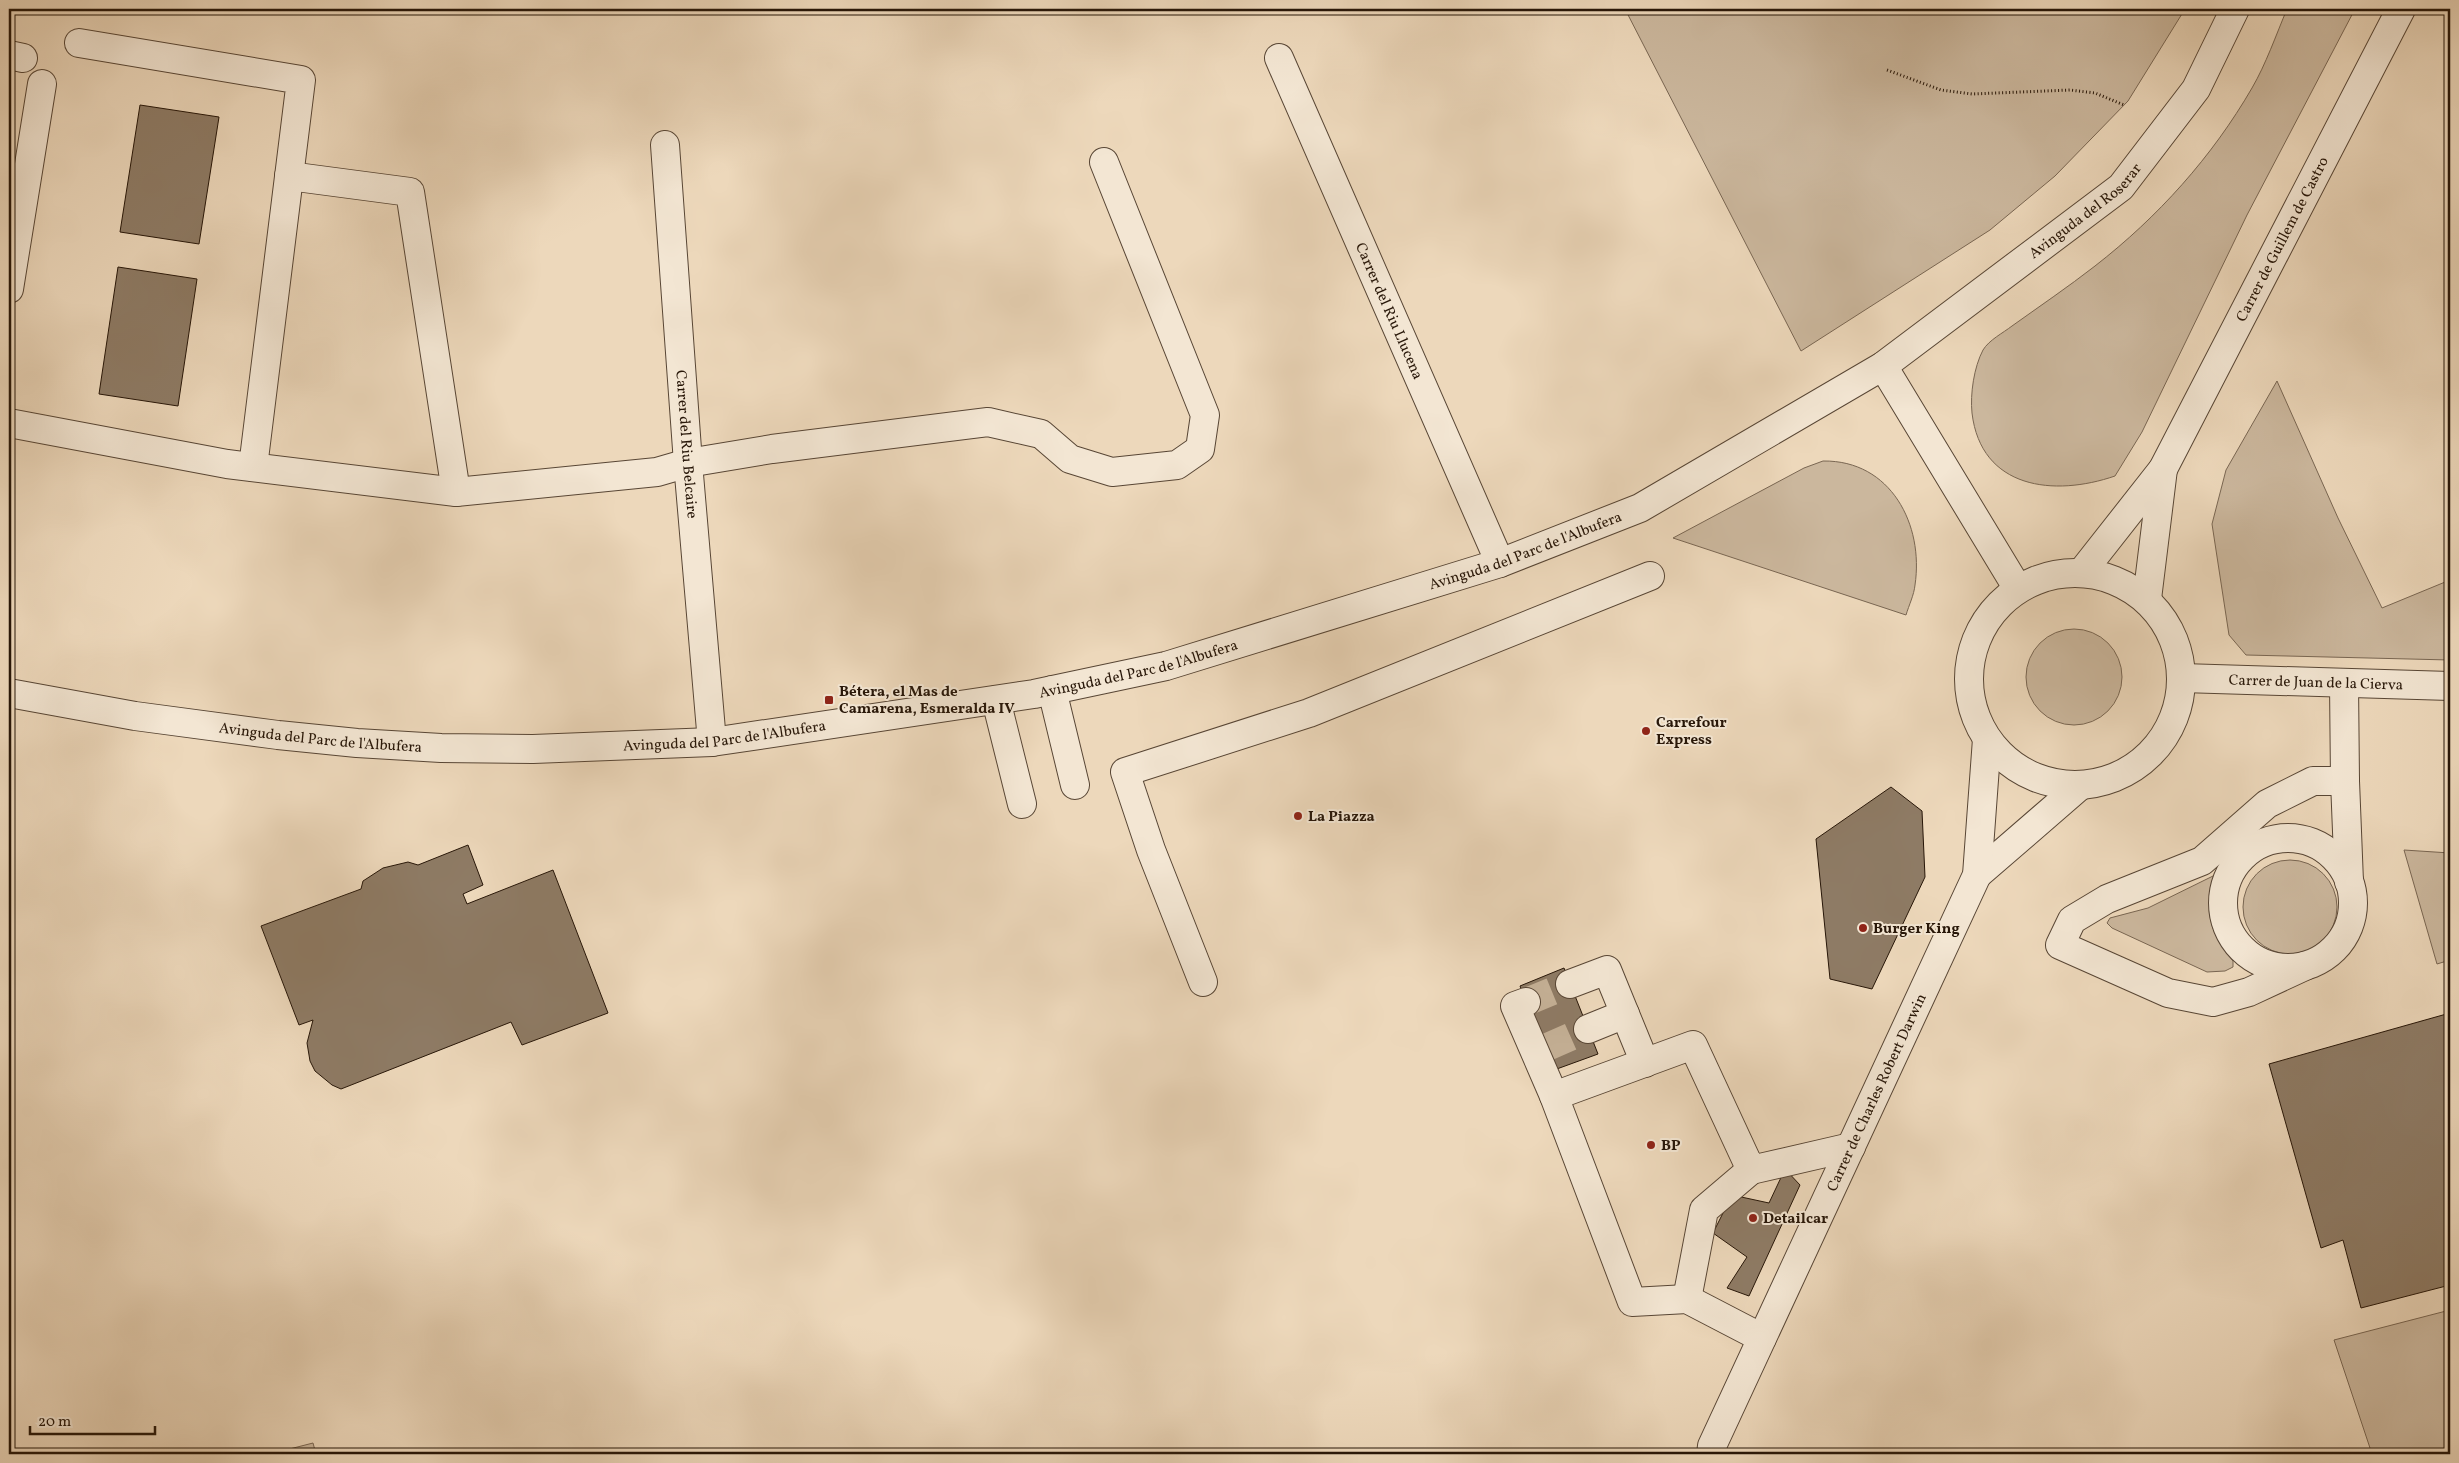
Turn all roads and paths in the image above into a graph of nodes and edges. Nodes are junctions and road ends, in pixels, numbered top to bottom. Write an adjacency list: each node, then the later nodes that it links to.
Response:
1 (2235, 9): 12 (street, Avinguda del Roserar)
2 (2401, 9): 16 (street, Carrer de Guillem de Castro)
3 (79, 43): 10 (street)
4 (1279, 58): 18 (street, Carrer del Riu Llucena)
5 (1887, 70): 7 (path)
6 (42, 84): 11 (street)
7 (2124, 105)
8 (665, 145): 14 (street, Carrer del Riu Belcaire)
9 (1104, 162): 14 (street)
10 (289, 176): 15 (street); 17 (street)
11 (9, 289)
12 (1883, 366): 18 (street, Avinguda del Parc de l'Albufera); 21 (street)
13 (9, 423): 15 (street)
14 (688, 463): 17 (street); 30 (street, Carrer del Riu Belcaire)
15 (253, 467): 17 (street)
16 (2163, 469): 19 (street, Carrer de Guillem de Castro); 22 (street, Carrer de Guillem de Castro)
17 (456, 492)
18 (1500, 563): 26 (street, Avinguda del Parc de l'Albufera)
19 (2082, 572): 21 (street); 22 (street)
20 (1650, 576): 38 (street)
21 (2018, 589): 29 (street)
22 (2147, 600): 23 (street)
23 (2182, 678): 24 (street, Carrer de Juan de la Cierva); 33 (street)
24 (2344, 683): 25 (street, Carrer de Juan de la Cierva); 31 (street)
25 (2450, 686)
26 (1052, 690): 28 (street, Avinguda del Parc de l'Albufera); 32 (street)
27 (9, 693): 30 (street, Avinguda del Parc de l'Albufera)
28 (996, 700): 30 (street, Avinguda del Parc de l'Albufera); 34 (street)
29 (1987, 739): 33 (street); 35 (street, Carrer de Charles Robert Darwin)
30 (712, 742)
31 (2345, 781): 36 (street); 37 (street)
32 (1075, 785)
33 (2081, 785): 35 (street, Carrer de Charles Robert Darwin)
34 (1022, 804)
35 (1976, 875): 45 (street, Carrer de Charles Robert Darwin)
36 (2349, 882): 37 (street); 37 (street)
37 (2306, 966)
38 (1203, 982)
39 (1570, 984): 41 (street)
40 (1526, 1002): 44 (street)
41 (1625, 1014): 42 (street); 43 (street)
42 (1588, 1029)
43 (1645, 1063): 44 (street); 46 (street)
44 (1554, 1096): 47 (street)
45 (1851, 1147): 46 (street); 48 (street, Carrer de Charles Robert Darwin)
46 (1752, 1170): 47 (street)
47 (1687, 1299): 48 (street)
48 (1762, 1338): 49 (street, Carrer de Charles Robert Darwin)
49 (1708, 1451)

